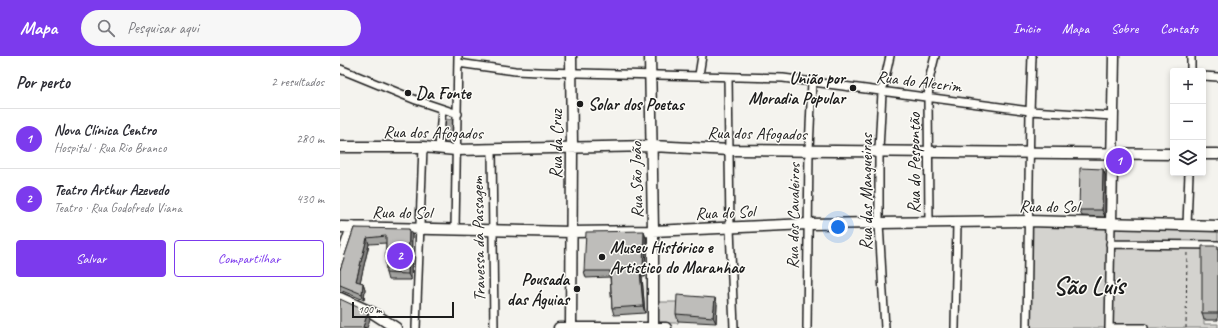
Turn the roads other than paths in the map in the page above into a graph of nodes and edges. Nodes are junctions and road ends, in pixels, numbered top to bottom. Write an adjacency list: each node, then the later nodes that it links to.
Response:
1 (571, 56): 12 (street, Rua da Cruz)
2 (650, 56): 13 (street, Rua São João)
3 (702, 56): 14 (street)
4 (890, 56): 19 (street, Rua das Mangueiras)
5 (935, 56): 20 (street, Rua do Pespontão)
6 (1032, 56): 22 (street)
7 (1114, 56): 24 (street)
8 (1191, 56): 10 (street)
9 (458, 59): 12 (street, Rua do Alecrim); 23 (street)
10 (1191, 68)
11 (340, 69): 21 (street)
12 (571, 72): 13 (street, Rua do Alecrim); 28 (street, Rua da Cruz)
13 (650, 74): 14 (street, Rua do Alecrim); 25 (street, Rua São João)
14 (699, 75): 17 (street, Rua do Alecrim)
15 (1206, 76): 16 (street)
16 (1218, 76)
17 (728, 77): 18 (street, Rua do Alecrim); 32 (street)
18 (812, 81): 19 (street, Rua do Alecrim); 33 (street, Rua dos Cavaleiros)
19 (882, 92): 20 (street, Rua do Alecrim); 34 (street, Rua das Mangueiras)
20 (928, 98): 22 (street, Rua do Alecrim); 35 (street, Rua do Pespontão)
21 (442, 109): 23 (street); 29 (street)
22 (1030, 111): 24 (street, Rua do Alecrim); 36 (street)
23 (458, 114): 30 (street)
24 (1113, 116): 37 (street)
25 (652, 146): 28 (street, Rua dos Afogados); 32 (street, Rua dos Afogados); 56 (street, Rua São João)
26 (340, 147): 27 (street, Rua dos Afogados)
27 (423, 147): 29 (street, Rua dos Afogados); 52 (street)
28 (572, 148): 31 (street, Rua dos Afogados); 57 (street, Rua da Cruz)
29 (439, 149): 30 (street, Rua dos Afogados)
30 (456, 150): 31 (street, Rua dos Afogados); 54 (street)
31 (492, 150): 55 (street, Travessa da Passagem)
32 (730, 150): 33 (street, Rua dos Afogados); 53 (street)
33 (809, 150): 34 (street, Rua dos Afogados); 47 (street, Rua dos Cavaleiros)
34 (879, 150): 35 (street, Rua dos Afogados); 45 (street, Rua das Mangueiras)
35 (929, 151): 36 (street, Rua dos Afogados); 43 (street, Rua do Pespontão)
36 (1030, 152): 37 (street, Rua dos Afogados); 42 (street)
37 (1112, 153): 38 (street, Rua dos Afogados); 46 (street)
38 (1170, 154)
39 (1206, 154): 40 (street)
40 (1218, 154)
41 (1189, 176): 48 (street)
42 (1028, 221): 44 (street, Rua do Sol); 46 (street, Rua do Sol); 73 (street)
43 (929, 222): 44 (street, Rua do Sol); 45 (street, Rua do Sol)
44 (957, 222): 72 (street)
45 (879, 223): 47 (street, Rua do Sol); 71 (street, Rua das Mangueiras)
46 (1111, 223): 48 (street, Rua do Sol); 58 (street)
47 (808, 224): 53 (street, Rua do Sol); 70 (street, Rua dos Cavaleiros)
48 (1187, 225): 49 (street, Rua do Sol)
49 (1218, 226)
50 (340, 227): 51 (street, Rua do Sol)
51 (352, 227): 52 (street, Rua do Sol); 60 (street)
52 (419, 228): 54 (street, Rua do Sol); 63 (street)
53 (730, 228): 56 (street, Rua do Sol); 69 (street)
54 (455, 229): 55 (street, Rua do Sol)
55 (492, 230): 57 (street, Rua do Sol); 64 (street, Travessa da Passagem)
56 (653, 230): 57 (street, Rua do Sol); 67 (street, Rua São João)
57 (571, 232): 66 (street, Rua da Cruz)
58 (1110, 244): 59 (street); 74 (street)
59 (1218, 246)
60 (340, 263)
61 (340, 298): 62 (street)
62 (396, 328)
63 (416, 328)
64 (494, 328)
65 (559, 328): 66 (street)
66 (571, 328): 67 (street)
67 (653, 328): 68 (street)
68 (666, 328)
69 (734, 328)
70 (807, 328)
71 (885, 328)
72 (955, 328)
73 (1027, 328)
74 (1109, 328): 75 (street)
75 (1144, 328)

